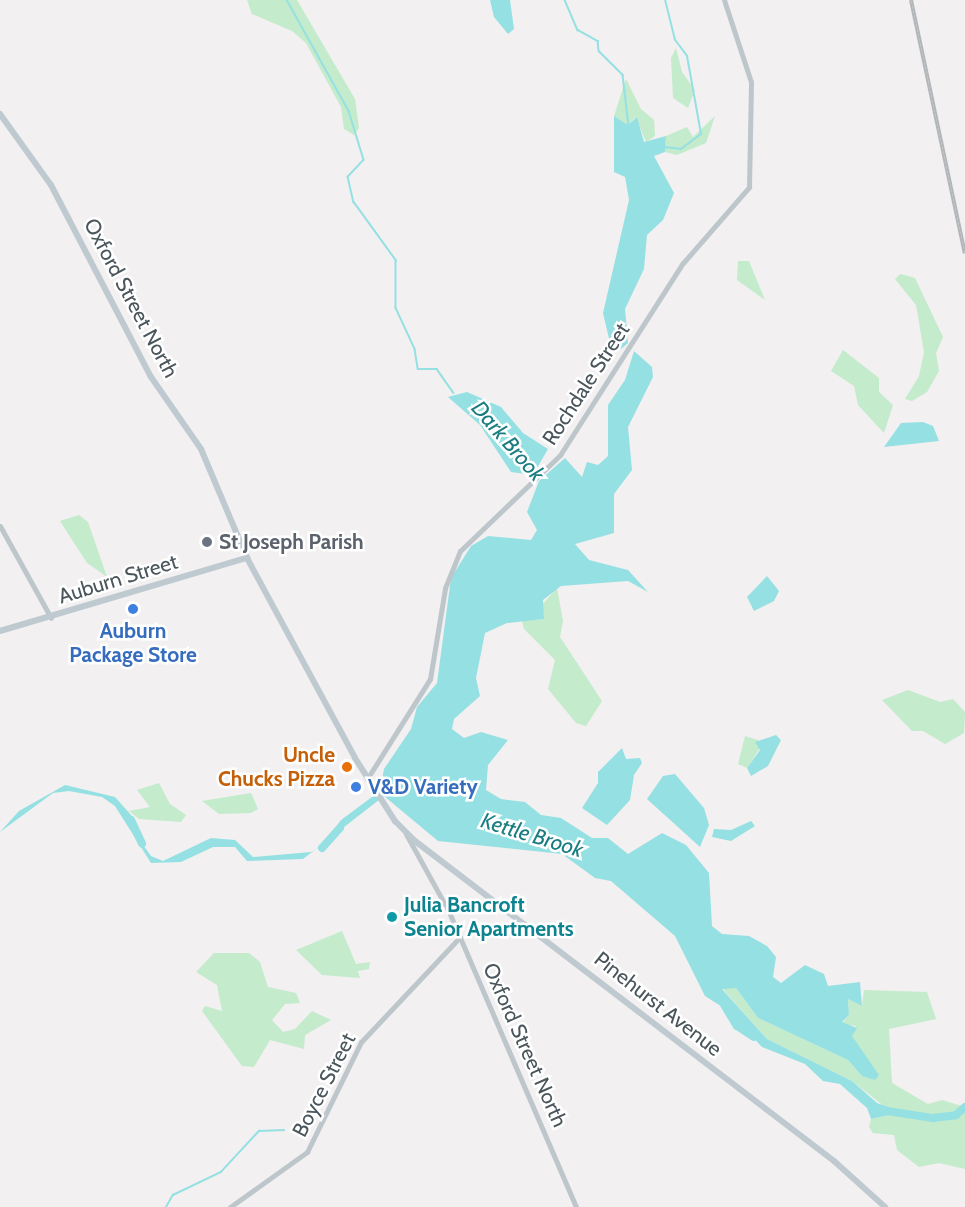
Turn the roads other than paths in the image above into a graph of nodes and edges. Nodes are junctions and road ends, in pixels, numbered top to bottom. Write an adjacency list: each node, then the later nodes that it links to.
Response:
1 (724, 0): 7 (street, Rochdale Street)
2 (0, 114): 4 (main road, Oxford Street North)
3 (0, 526): 5 (street)
4 (247, 558): 5 (main road, Auburn Street); 8 (main road, Oxford Street North)
5 (51, 618): 6 (main road, Auburn Street)
6 (0, 632)
7 (377, 766): 8 (street); 9 (street, Rochdale Street)
8 (363, 772): 9 (main road, Oxford Street North)
9 (367, 779): 10 (main road, Oxford Street North)
10 (384, 805): 11 (main road, Pinehurst Avenue)
11 (406, 834): 12 (main road, Pinehurst Avenue); 13 (street, Oxford Street North)
12 (433, 855): 13 (street); 17 (main road, Pinehurst Avenue)
13 (424, 866): 14 (street, Oxford Street North)
14 (460, 937): 15 (street, Boyce Street); 16 (street, Oxford Street North)
15 (230, 1207)
16 (576, 1207)
17 (885, 1207)

